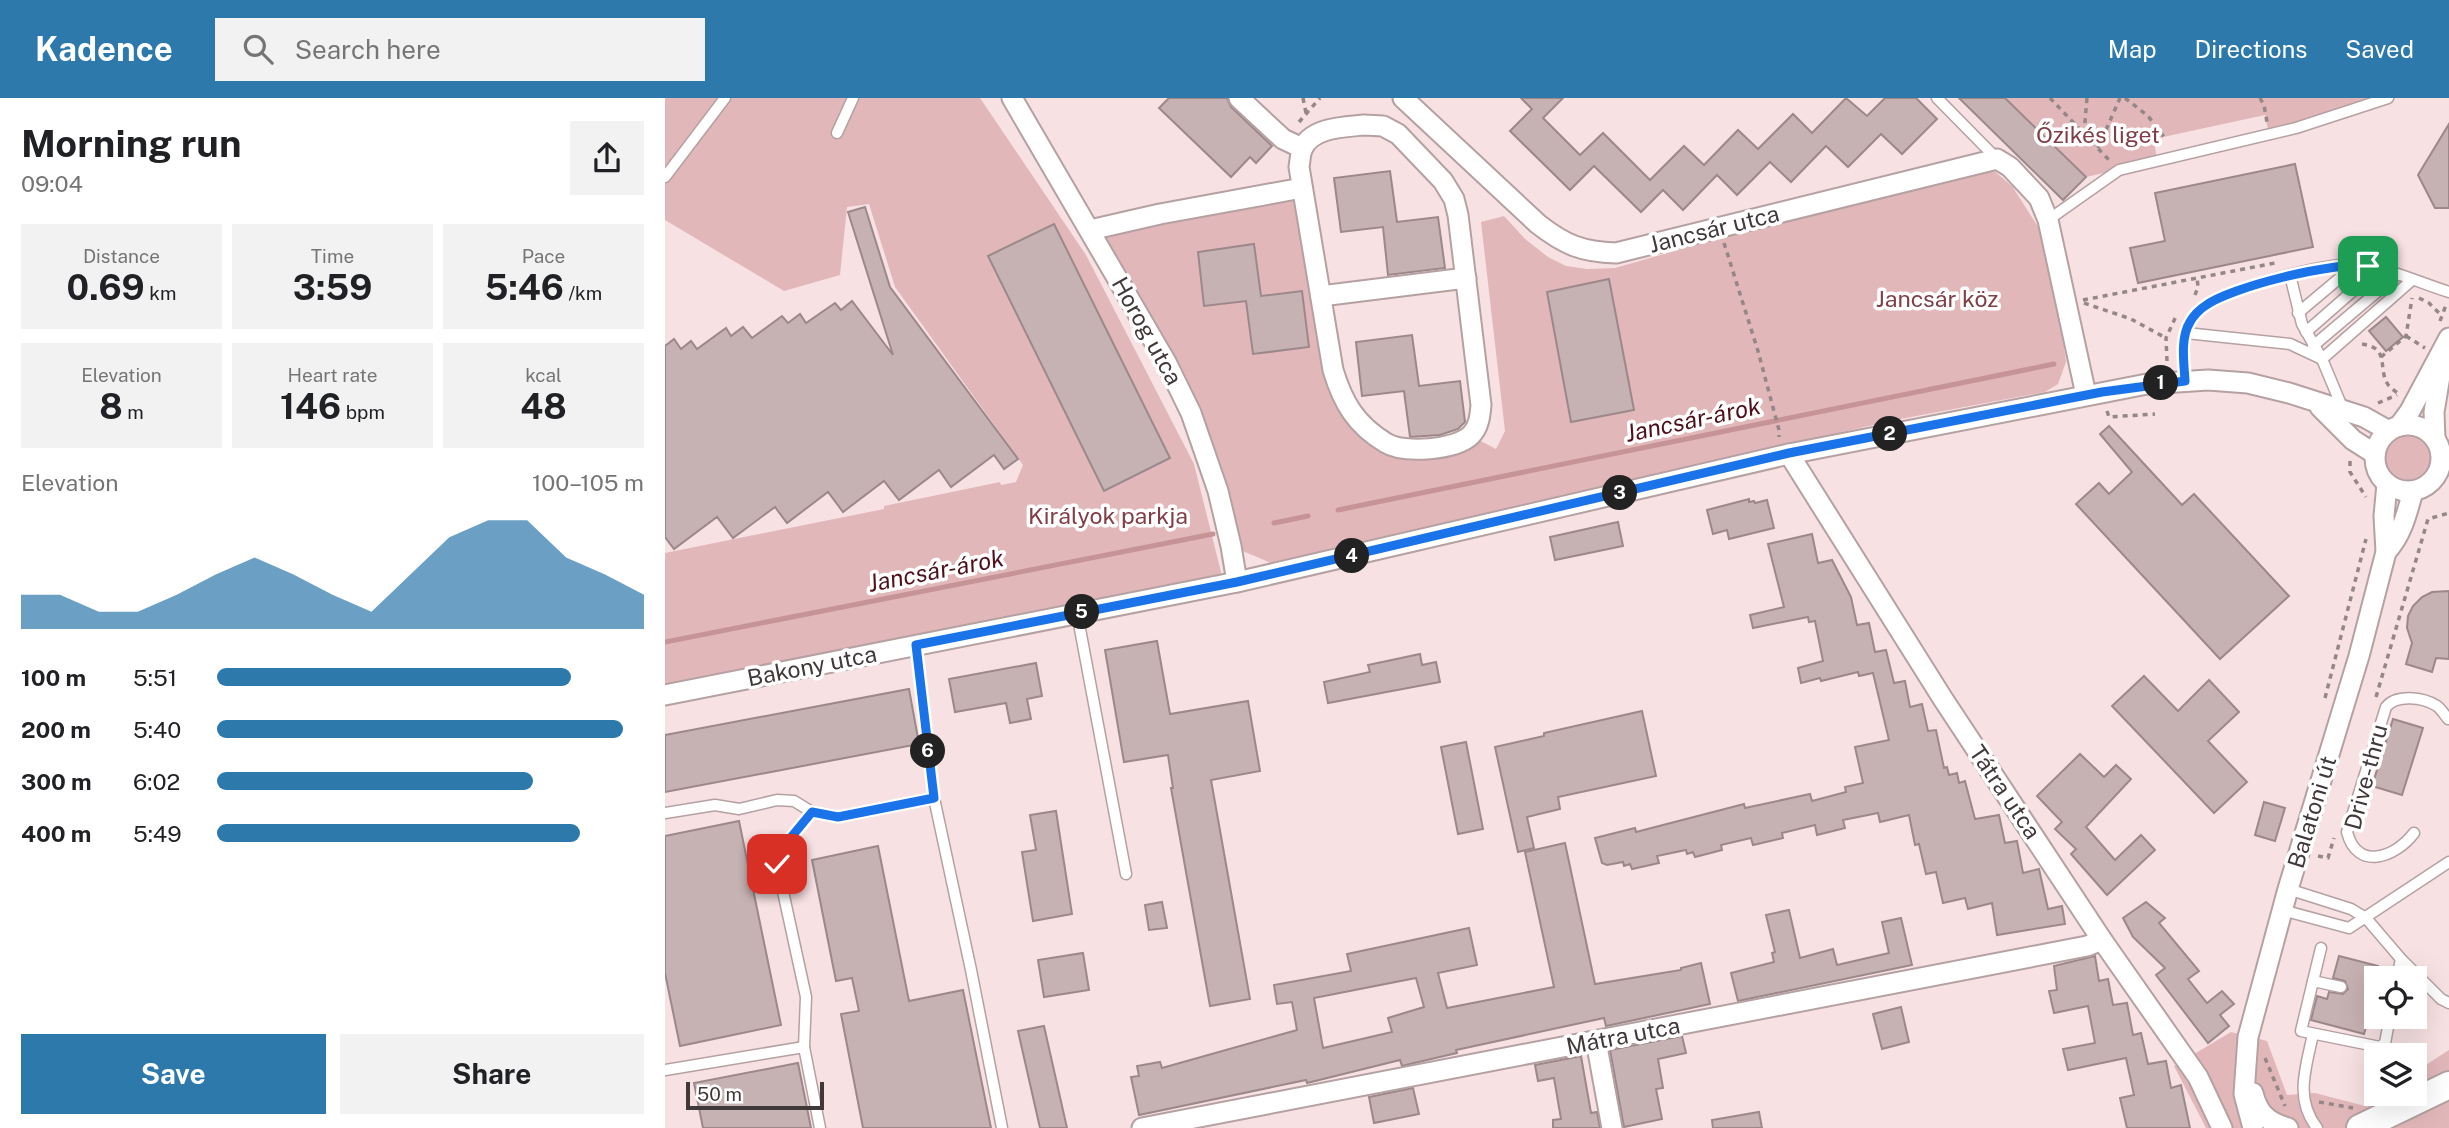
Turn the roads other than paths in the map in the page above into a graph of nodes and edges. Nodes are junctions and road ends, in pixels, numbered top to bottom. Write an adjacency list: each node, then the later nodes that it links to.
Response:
1 (725, 98): 11 (lane)
2 (853, 98): 8 (lane)
3 (1012, 98): 14 (street, Horog utca)
4 (1240, 98): 9 (street)
5 (1403, 98): 10 (street, Jancsár utca)
6 (1937, 98): 10 (lane)
7 (2388, 98): 13 (lane)
8 (837, 133)
9 (1302, 148): 12 (street); 19 (street)
10 (1997, 159): 13 (street)
11 (665, 177)
12 (1302, 188): 14 (street); 22 (street)
13 (2048, 220): 30 (street)
14 (1090, 230): 41 (street, Horog utca)
15 (2358, 264): 16 (lane); 17 (lane); 23 (lane)
16 (2378, 269): 18 (lane); 24 (lane)
17 (2290, 275): 23 (lane); 25 (lane)
18 (2397, 275): 20 (lane); 27 (lane)
19 (1466, 278): 22 (street); 22 (street)
20 (2412, 280): 21 (lane); 28 (lane)
21 (2449, 292)
22 (1321, 296)
23 (2298, 313): 24 (lane)
24 (2305, 332): 27 (lane)
25 (2186, 333): 28 (lane); 29 (lane)
26 (2441, 345): 33 (street); 34 (street)
27 (2313, 346): 28 (lane)
28 (2322, 359): 32 (lane)
29 (2185, 381): 30 (street, Bakony utca); 31 (street, Bakony utca)
30 (2086, 395): 35 (street, Bakony utca)
31 (2315, 403): 32 (street, Bakony utca); 36 (street, Bakony utca)
32 (2345, 412): 33 (street, Bakony utca)
33 (2394, 428): 34 (street); 36 (street)
34 (2441, 449): 37 (street)
35 (1789, 453): 41 (street, Bakony utca); 55 (street, Tátra utca)
36 (2375, 454): 38 (street)
37 (2442, 483): 39 (street)
38 (2387, 484): 39 (street); 40 (street, Balatoni út)
39 (2413, 491): 40 (street, Balatoni út)
40 (2386, 552): 52 (street, Balatoni út)
41 (1237, 582): 42 (street, Bakony utca)
42 (1077, 613): 43 (street, Bakony utca); 51 (lane)
43 (916, 645): 44 (street, Bakony utca); 46 (lane)
44 (665, 695)
45 (2448, 719): 49 (lane, Drive-thru)
46 (934, 798): 47 (lane); 70 (lane)
47 (812, 812): 48 (lane); 65 (lane)
48 (665, 813)
49 (2414, 833)
50 (2449, 862): 54 (lane)
51 (1126, 874)
52 (2288, 888): 53 (street, Balatoni út); 54 (lane)
53 (2282, 911): 54 (lane); 67 (street, Balatoni út)
54 (2366, 918): 57 (lane)
55 (2102, 940): 64 (street, Mátra utca); 73 (street, Tátra utca)
56 (2321, 948): 59 (lane)
57 (2401, 959): 58 (lane); 61 (lane)
58 (2400, 966)
59 (2313, 981): 60 (lane); 63 (lane)
60 (2341, 987)
61 (2449, 1003)
62 (2388, 1029): 63 (lane)
63 (2313, 1034): 76 (lane)
64 (1596, 1041): 71 (street, Mátra utca); 72 (street)
65 (804, 1046): 66 (lane); 69 (lane)
66 (665, 1070)
67 (2244, 1072): 74 (street, Balatoni út); 75 (street, Balatoni út)
68 (2449, 1086): 77 (main road); 78 (main road)
69 (820, 1128)
70 (1002, 1128)
71 (1142, 1128)
72 (1612, 1128)
73 (2222, 1128)
74 (2253, 1128)
75 (2288, 1128)
76 (2317, 1128)
77 (2360, 1128)
78 (2402, 1128)

